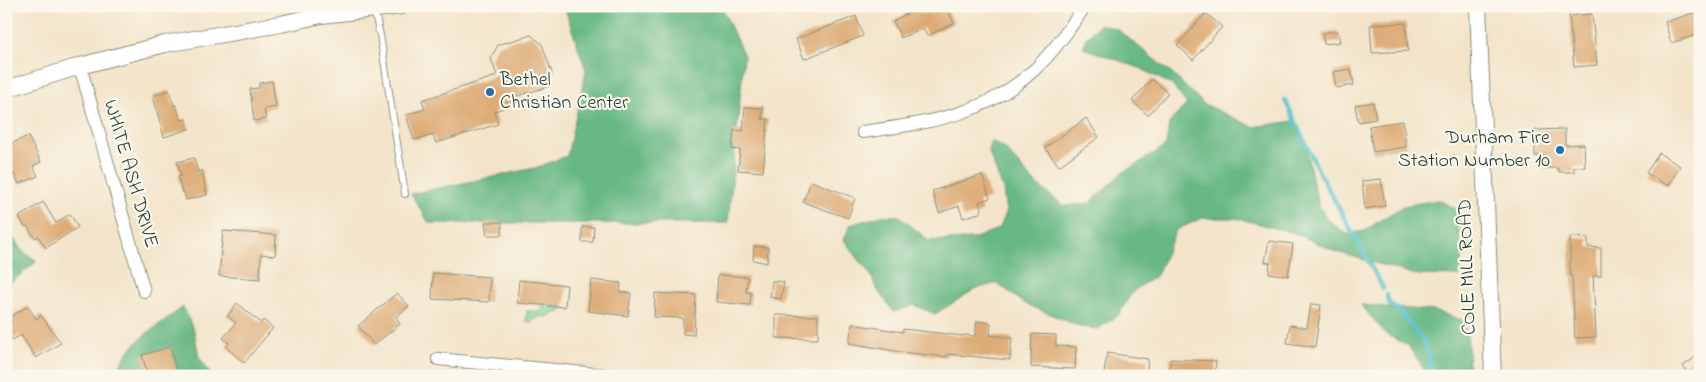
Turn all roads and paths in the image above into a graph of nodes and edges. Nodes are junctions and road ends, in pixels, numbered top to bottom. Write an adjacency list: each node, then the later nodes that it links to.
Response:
1 (401, 6): 4 (street)
2 (1085, 6): 7 (street)
3 (1478, 6): 12 (street, COLE MILL ROAD)
4 (374, 10): 5 (street); 8 (lane)
5 (80, 66): 6 (street); 9 (street, WHITE ASH DRIVE)
6 (6, 90)
7 (863, 132)
8 (405, 194)
9 (144, 291)
10 (438, 360): 11 (street)
11 (617, 376)
12 (1493, 376)

